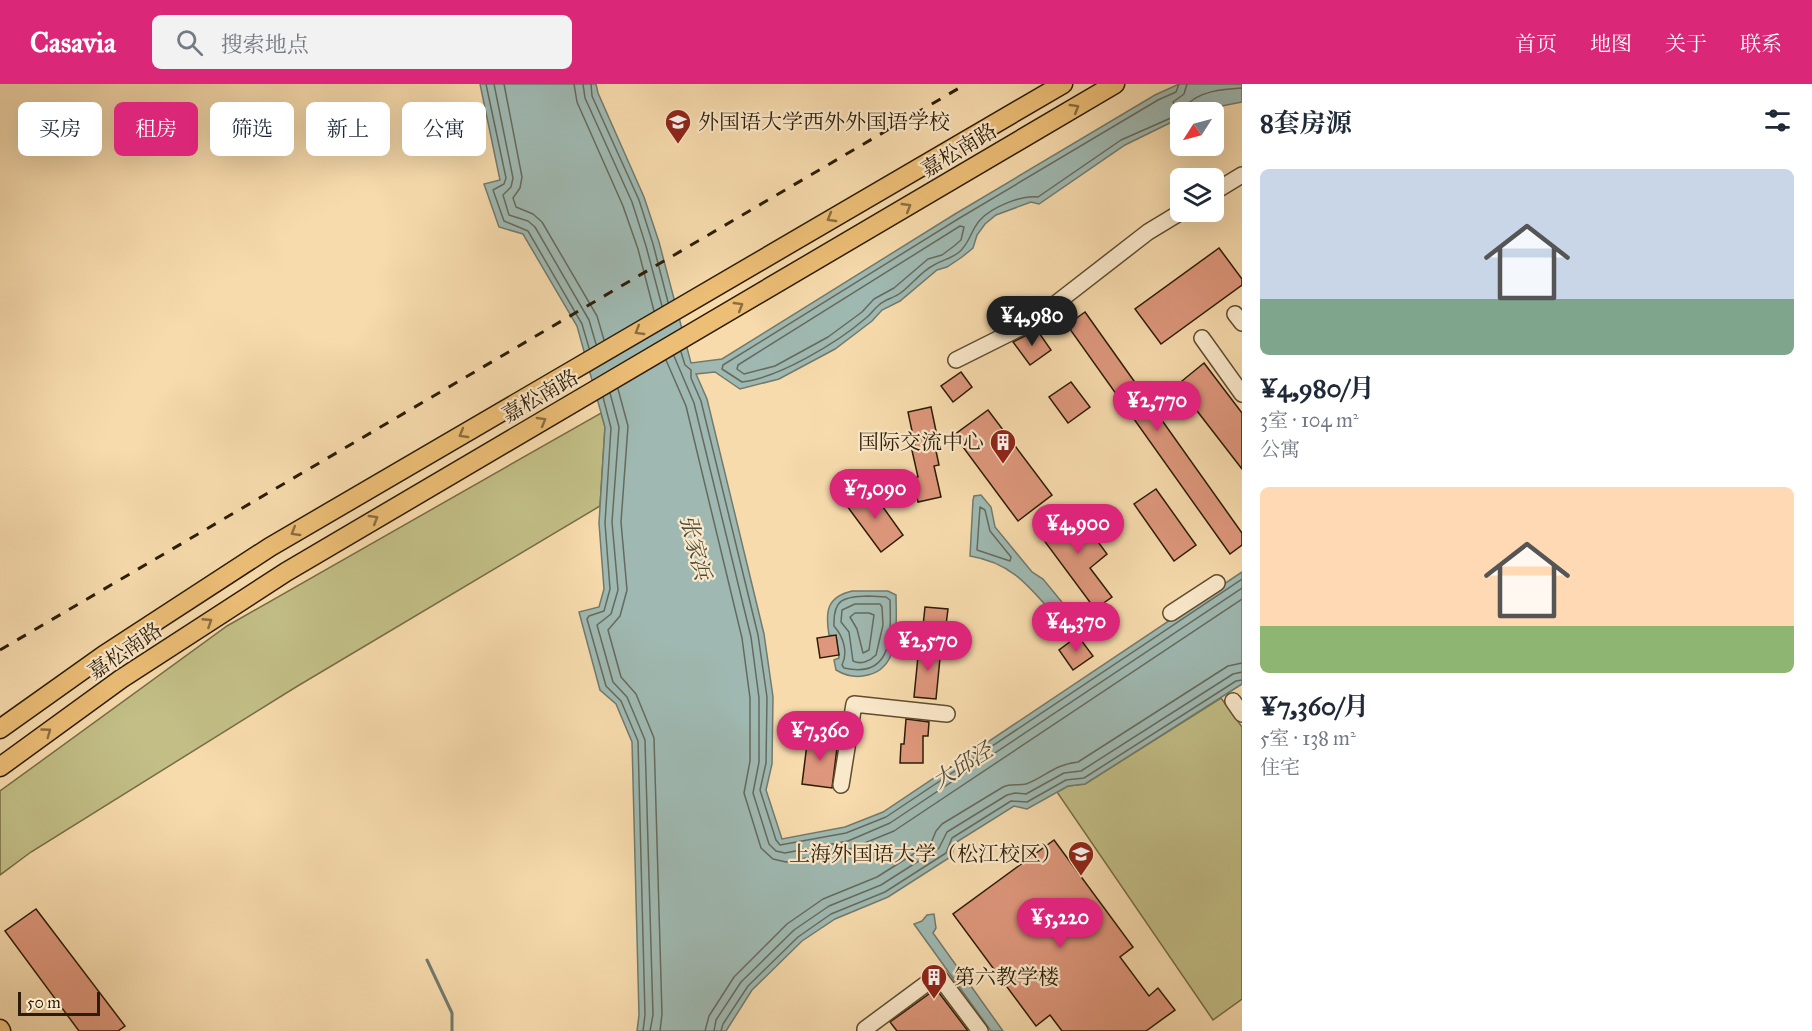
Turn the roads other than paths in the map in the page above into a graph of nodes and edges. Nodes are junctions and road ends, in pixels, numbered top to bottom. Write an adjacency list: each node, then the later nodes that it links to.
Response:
1 (1063, 84): 14 (main road, 嘉松南路, one-way to 14)
2 (1115, 84): 15 (main road, 嘉松南路, one-way to 2)
3 (1242, 175): 4 (street)
4 (1224, 186)
5 (1170, 219): 7 (street)
6 (1202, 338): 8 (street)
7 (956, 360)
8 (1242, 394)
9 (1217, 583): 10 (street)
10 (1171, 613)
11 (1233, 701): 13 (street)
12 (947, 714): 16 (street)
13 (1242, 714)
14 (0, 729)
15 (0, 767)
16 (841, 785)
17 (866, 1031): 18 (street)
18 (980, 1031)

